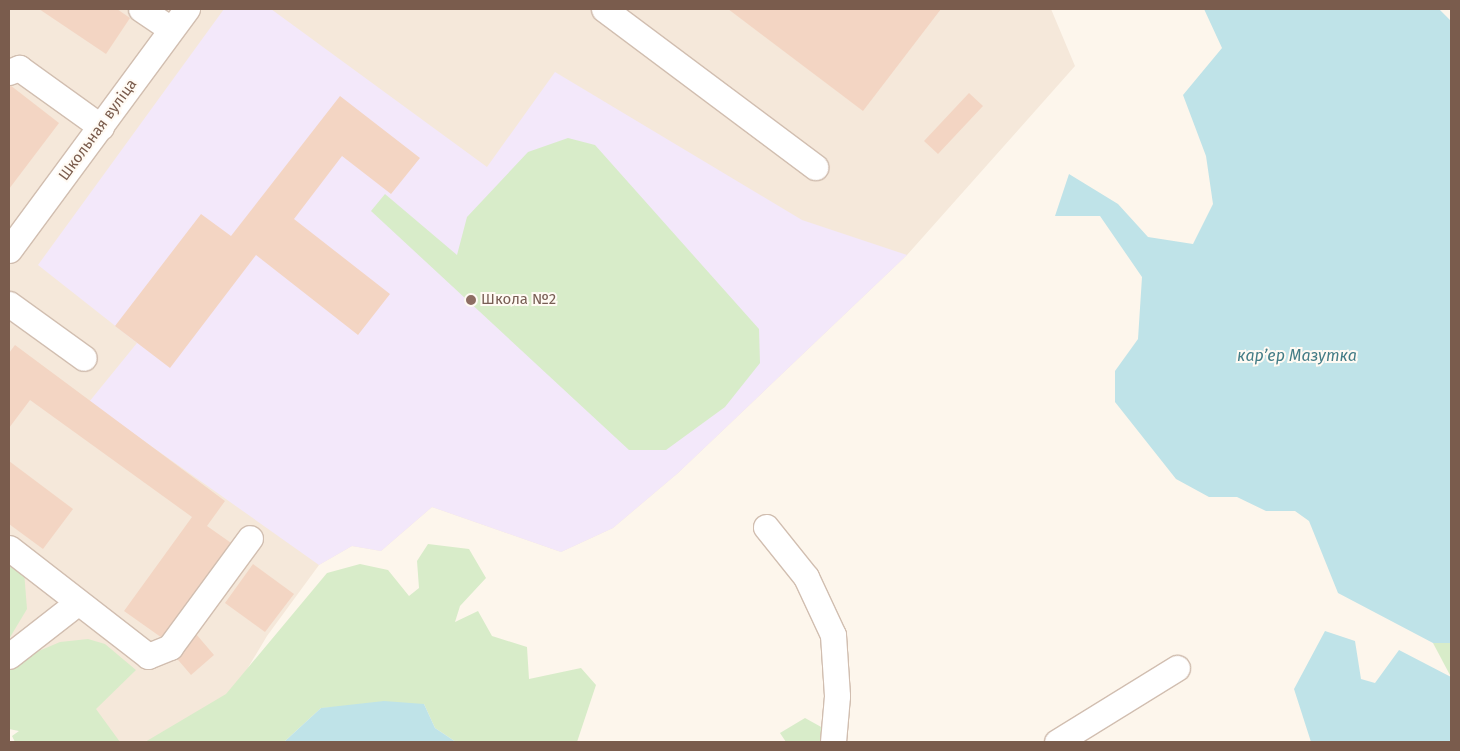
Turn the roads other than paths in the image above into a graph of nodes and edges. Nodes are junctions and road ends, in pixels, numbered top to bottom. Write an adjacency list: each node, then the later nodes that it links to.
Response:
1 (141, 9): 4 (street)
2 (186, 9): 4 (street, Школьная вуліца)
3 (604, 9): 7 (street)
4 (172, 29): 6 (street, Школьная вуліца)
5 (9, 72): 6 (street)
6 (101, 128): 8 (street, Школьная вуліца)
7 (815, 167)
8 (9, 250)
9 (9, 304): 10 (street)
10 (84, 358)
11 (766, 528): 17 (street)
12 (250, 538): 14 (street)
13 (9, 548): 14 (street)
14 (76, 604): 15 (street)
15 (9, 656)
16 (1177, 668): 18 (street)
17 (833, 742)
18 (1057, 742)

